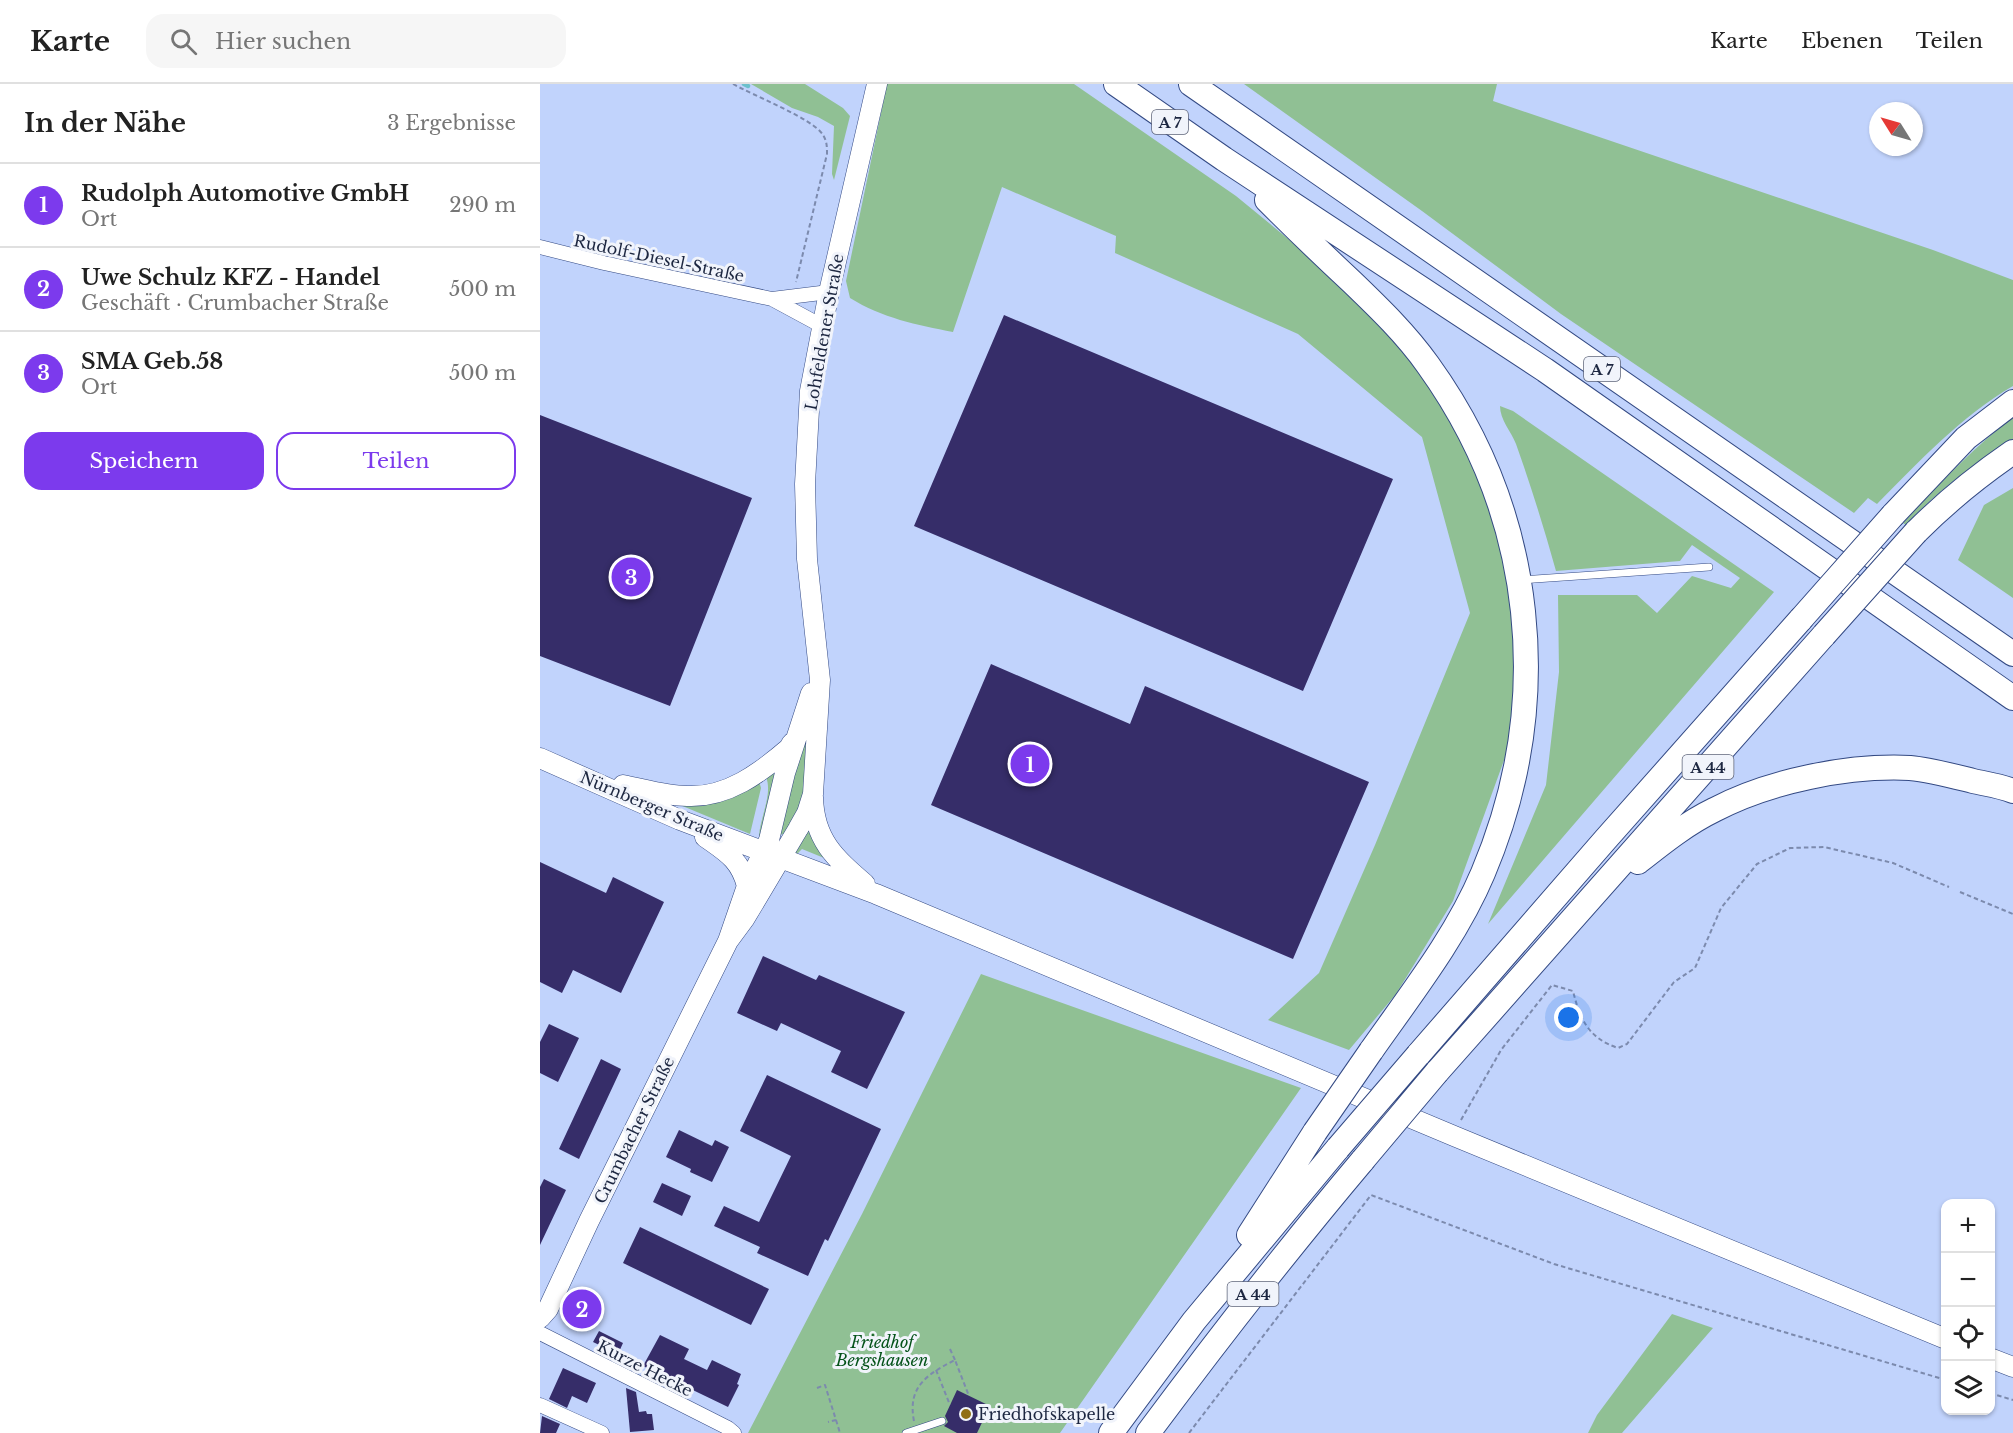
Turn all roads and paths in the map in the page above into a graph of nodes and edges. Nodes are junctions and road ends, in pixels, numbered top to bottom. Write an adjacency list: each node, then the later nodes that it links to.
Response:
1 (733, 84): 8 (path)
2 (877, 84): 7 (main road, Lohfeldener Straße)
3 (1116, 84): 5 (highway, A 7)
4 (1191, 84): 15 (highway, A 7)
5 (1224, 159): 14 (highway); 17 (highway, A 7)
6 (540, 247): 9 (street, Rudolf-Diesel-Straße)
7 (829, 292): 8 (street, Rudolf-Diesel-Straße); 10 (main road, Lohfeldener Straße)
8 (794, 297): 9 (street, Rudolf-Diesel-Straße)
9 (772, 299): 10 (street, Rudolf-Diesel-Straße)
10 (822, 326): 16 (main road, Lohfeldener Straße)
11 (2013, 402): 34 (highway, bridge)
12 (2013, 452): 29 (highway, A 44, bridge)
13 (1709, 567): 14 (lane)
14 (1519, 581): 34 (highway, bridge)
15 (2013, 654)
16 (816, 655): 18 (main road, Lohfeldener Straße); 22 (main road, Lohfeldener Straße)
17 (2013, 698)
18 (798, 733): 20 (main road); 24 (main road, Lohfeldener Straße)
19 (540, 758): 20 (main road, Nürnberger Straße)
20 (585, 777): 23 (main road, Nürnberger Straße)
21 (2013, 791): 29 (highway)
22 (813, 794): 24 (main road, Lohfeldener Straße); 28 (main road)
23 (680, 820): 24 (main road, Nürnberger Straße); 25 (main road)
24 (772, 854): 25 (main road, Crumbacher Straße); 28 (main road, Nürnberger Straße); 31 (main road, Crumbacher Straße)
25 (747, 886): 31 (main road, Crumbacher Straße)
26 (1949, 887): 32 (path)
27 (1960, 892): 30 (path)
28 (876, 894): 32 (main road, Nürnberger Straße)
29 (1592, 899): 58 (highway, A 44, bridge)
30 (2013, 914)
31 (728, 941): 33 (main road, Crumbacher Straße)
32 (1454, 1137): 36 (main road, Nürnberger Straße)
33 (540, 1318)
34 (1194, 1321): 57 (highway)
35 (540, 1333): 54 (street, Kurze Hecke)
36 (1941, 1337)
37 (950, 1349): 38 (path)
38 (955, 1360): 41 (path); 44 (path)
39 (1995, 1360): 40 (main road)
40 (2013, 1367)
41 (936, 1370): 48 (path); 52 (path)
42 (1941, 1378): 59 (path)
43 (817, 1388): 49 (path)
44 (969, 1395)
45 (1995, 1395): 46 (path)
46 (2013, 1400)
47 (540, 1405): 53 (street)
48 (950, 1405)
49 (836, 1420): 51 (path); 55 (path)
50 (942, 1421): 52 (lane)
51 (828, 1422)
52 (916, 1430): 56 (lane)
53 (602, 1433)
54 (734, 1433)
55 (840, 1433)
56 (906, 1433)
57 (1111, 1433)
58 (1148, 1433)
59 (1189, 1433)

